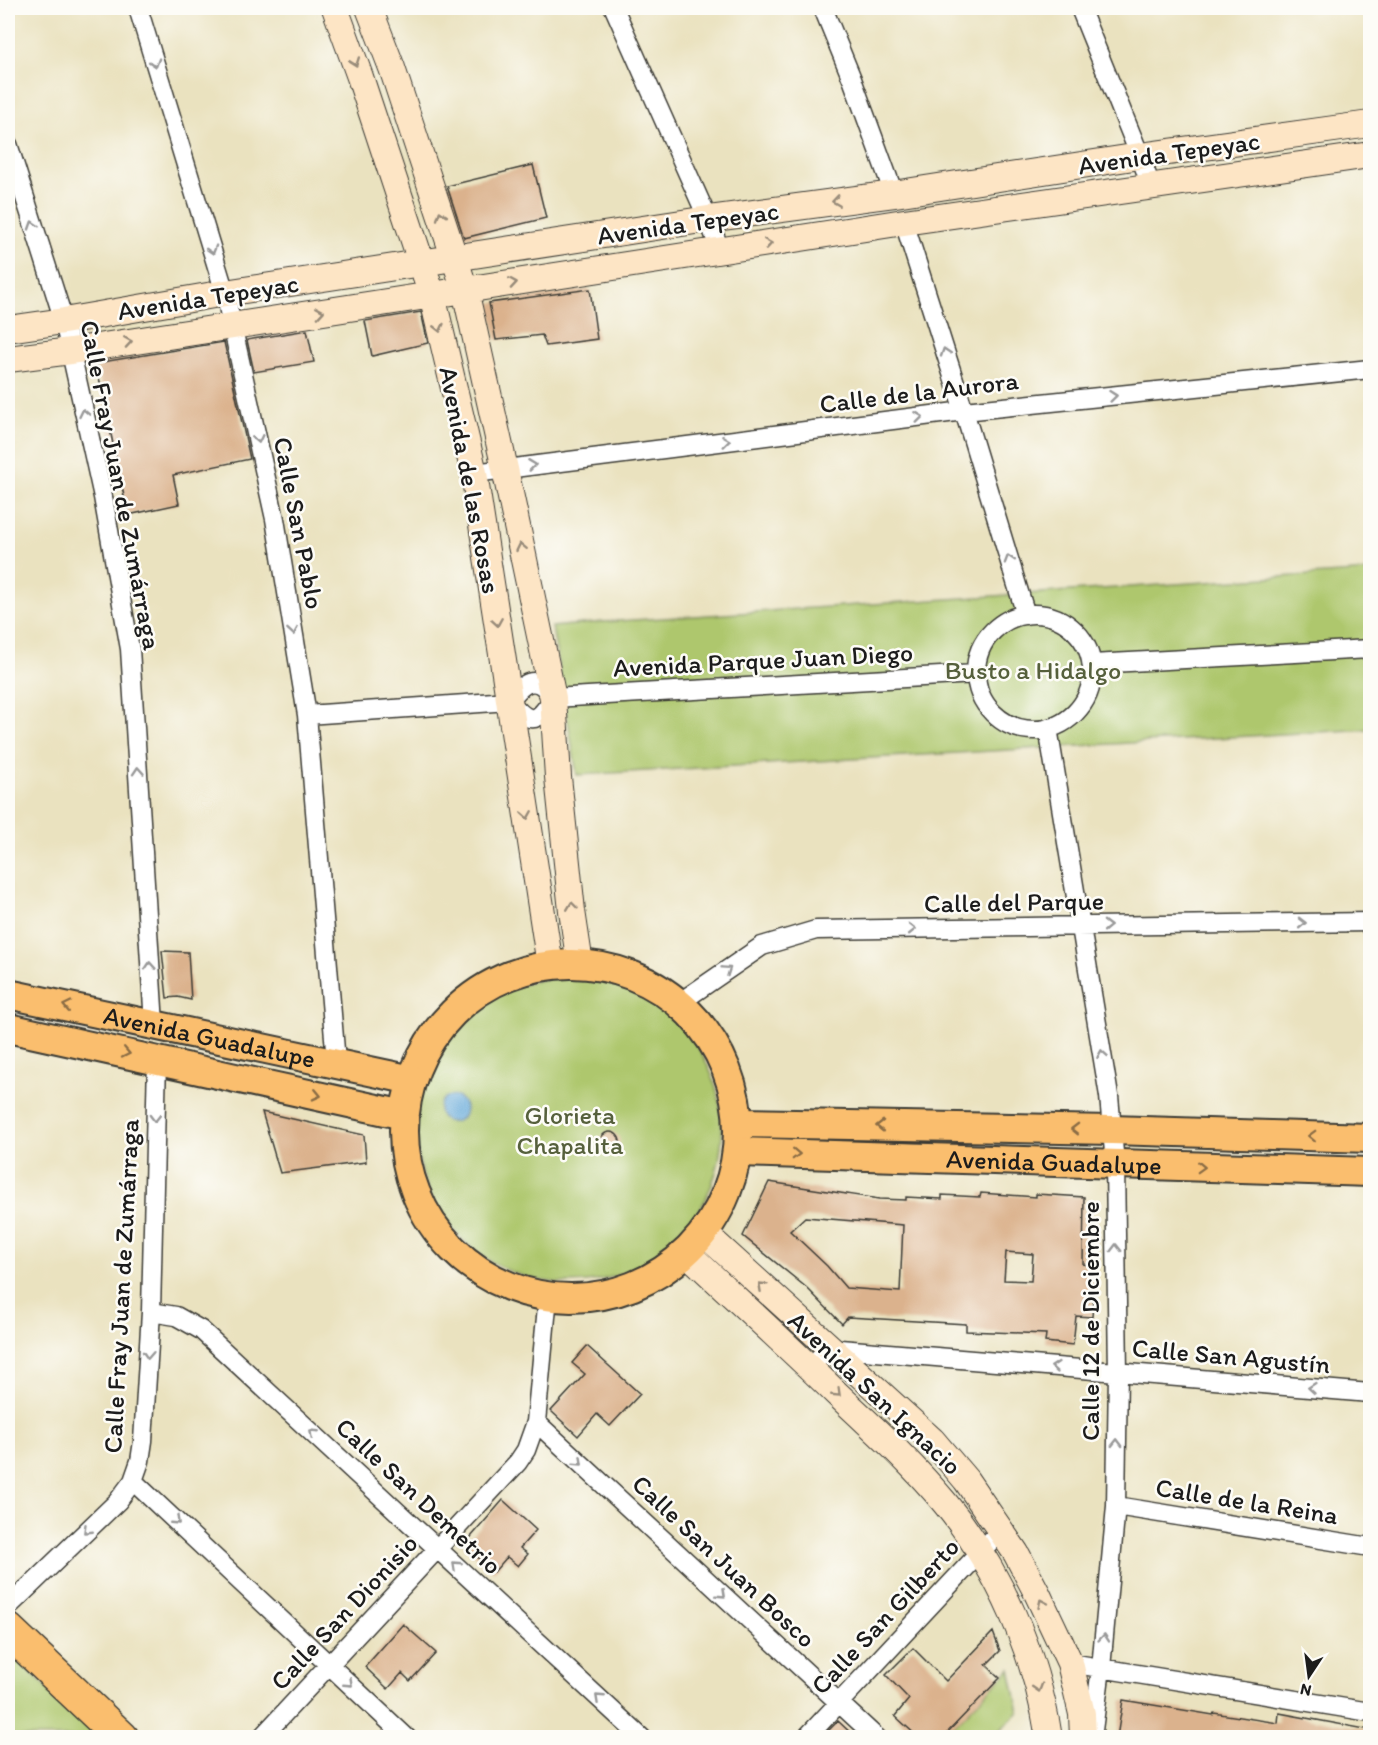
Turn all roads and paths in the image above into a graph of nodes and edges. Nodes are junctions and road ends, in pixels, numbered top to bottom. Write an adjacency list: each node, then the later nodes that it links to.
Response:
1 (138, 8): 19 (street, Calle San Pablo, one-way to 19)
2 (334, 8): 17 (street, Avenida de las Rosas, one-way to 17)
3 (369, 8): 16 (street, Avenida de las Rosas, one-way to 3)
4 (614, 8): 13 (street)
5 (823, 8): 12 (street)
6 (1080, 8): 10 (street)
7 (1371, 124): 10 (street, Avenida Tepeyac)
8 (8, 144): 21 (street, Calle Fray Juan de Zumárraga, one-way to 8)
9 (1371, 155): 11 (street, Avenida Tepeyac)
10 (1140, 156): 11 (street); 12 (street, Avenida Tepeyac)
11 (1151, 186): 14 (street, Avenida Tepeyac)
12 (894, 194): 13 (street, Avenida Tepeyac, one-way to 13); 14 (street)
13 (708, 219): 15 (street); 16 (street, Avenida Tepeyac)
14 (904, 222): 15 (street, Avenida Tepeyac, one-way to 14); 27 (street, one-way to 14)
15 (721, 252): 18 (street, Avenida Tepeyac, one-way to 15)
16 (455, 258): 17 (street, Avenida Tepeyac); 18 (street, Avenida de las Rosas)
17 (421, 263): 19 (street, Avenida Tepeyac); 20 (street, Avenida de las Rosas)
18 (465, 290): 20 (street, Avenida Tepeyac); 28 (street, Avenida de las Rosas)
19 (225, 292): 21 (street, Avenida Tepeyac); 22 (street, Calle San Pablo)
20 (432, 295): 22 (street, Avenida Tepeyac, one-way to 20); 29 (street, Avenida de las Rosas, one-way to 29)
21 (64, 321): 23 (street, Avenida Tepeyac); 24 (street, Calle Fray Juan de Zumárraga)
22 (233, 326): 24 (street, Avenida Tepeyac, one-way to 22); 36 (street, Calle San Pablo, one-way to 36)
23 (8, 329)
24 (71, 351): 25 (street, Avenida Tepeyac); 44 (street, Calle Fray Juan de Zumárraga, one-way to 24)
25 (8, 360)
26 (1371, 369): 27 (street, Calle de la Aurora, one-way to 26)
27 (964, 411): 28 (street, Calle de la Aurora, one-way to 27); 30 (street, one-way to 27)
28 (505, 469): 29 (street, Calle de la Aurora); 34 (street, Avenida de las Rosas, one-way to 28)
29 (474, 473): 35 (street, Avenida de las Rosas, one-way to 35)
30 (1026, 615): 32 (street); 33 (street)
31 (1371, 649): 32 (street)
32 (1092, 664): 37 (street)
33 (976, 674): 34 (street, Avenida Parque Juan Diego); 37 (street)
34 (554, 698): 35 (street); 35 (street); 40 (street, Avenida de las Rosas, one-way to 34)
35 (509, 701): 36 (street); 41 (street, Avenida de las Rosas, one-way to 41)
36 (307, 715): 47 (street, Calle San Pablo)
37 (1048, 728): 39 (street, Calle 12 de Diciembre)
38 (1371, 922): 39 (street, Calle del Parque, one-way to 38)
39 (1081, 926): 43 (street, Calle del Parque, one-way to 39); 51 (street, Calle 12 de Diciembre, one-way to 39)
40 (580, 964): 41 (main road); 43 (main road)
41 (550, 965): 48 (main road)
42 (8, 994): 44 (main road, Avenida Guadalupe, one-way to 42)
43 (679, 1003): 50 (main road)
44 (154, 1024): 47 (main road, Avenida Guadalupe)
45 (8, 1028): 46 (main road, Avenida Guadalupe, one-way to 46)
46 (157, 1059): 49 (main road, Avenida Guadalupe, one-way to 49); 58 (street, Calle Fray Juan de Zumárraga, one-way to 58)
47 (336, 1062): 48 (main road, Avenida Guadalupe)
48 (412, 1080): 49 (main road)
49 (405, 1115): 57 (main road)
50 (739, 1123): 51 (main road, Avenida Guadalupe, one-way to 50); 53 (main road)
51 (1112, 1130): 52 (main road, Avenida Guadalupe, one-way to 51); 54 (street, Calle 12 de Diciembre)
52 (1371, 1138)
53 (738, 1152): 54 (main road, Avenida Guadalupe, one-way to 54); 56 (main road)
54 (1115, 1164): 55 (main road, Avenida Guadalupe, one-way to 55); 61 (street, Calle 12 de Diciembre, one-way to 54)
55 (1371, 1172)
56 (695, 1243): 57 (main road); 59 (street, Avenida San Ignacio, one-way to 56); 60 (street, Avenida San Ignacio)
57 (548, 1296): 63 (street, Calle San Dionisio)
58 (151, 1312): 64 (street, Calle Fray Juan de Zumárraga, one-way to 64); 68 (street, Calle San Demetrio, one-way to 58)
59 (828, 1348): 60 (street); 61 (street, Calle San Agustín, one-way to 59); 66 (street, Avenida San Ignacio)
60 (810, 1368): 69 (street, Avenida San Ignacio, one-way to 69)
61 (1118, 1372): 62 (street, Calle San Agustín, one-way to 61); 65 (street, Calle 12 de Diciembre, one-way to 61)
62 (1371, 1393)
63 (536, 1422): 68 (street, Calle San Dionisio); 75 (street, Calle San Juan Bosco, one-way to 75)
64 (133, 1481): 70 (street, Calle Fray Juan de Zumárraga, one-way to 70); 73 (street, one-way to 73)
65 (1116, 1506): 67 (street, Calle de la Reina); 74 (street, Calle 12 de Diciembre, one-way to 65)
66 (1001, 1530): 69 (street, Calle San Gilberto); 72 (street, Avenida San Ignacio, one-way to 66)
67 (1371, 1546)
68 (438, 1549): 73 (street, Calle San Dionisio); 80 (street, Calle San Demetrio, one-way to 68)
69 (980, 1552): 75 (street, Calle San Gilberto); 83 (street, Avenida San Ignacio, one-way to 83)
70 (8, 1607)
71 (8, 1630): 77 (highway)
72 (1070, 1663): 74 (street); 84 (street, Avenida San Ignacio)
73 (330, 1665): 78 (street, Calle San Dionisio); 79 (street, one-way to 79)
74 (1101, 1668): 76 (street); 85 (street, Calle 12 de Diciembre)
75 (839, 1702): 81 (street, Calle San Gilberto); 82 (street, Calle San Juan Bosco)
76 (1371, 1712)
77 (122, 1737)
78 (261, 1737)
79 (407, 1737)
80 (642, 1737)
81 (806, 1737)
82 (877, 1737)
83 (1049, 1737)
84 (1083, 1737)
85 (1092, 1737)

